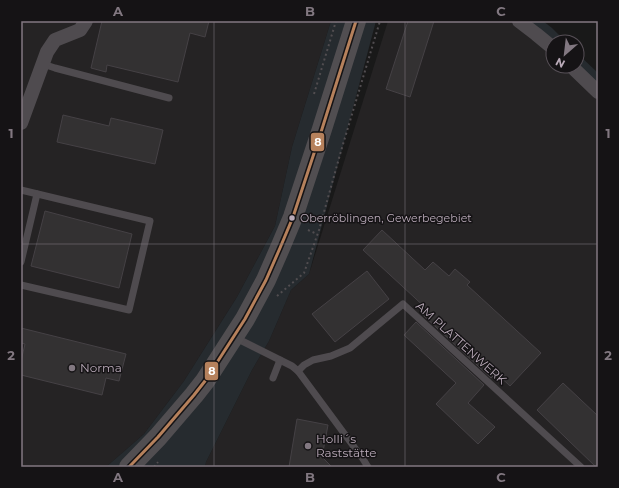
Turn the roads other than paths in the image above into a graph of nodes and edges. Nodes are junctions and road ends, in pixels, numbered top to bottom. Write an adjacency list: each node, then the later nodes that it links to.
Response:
1 (86, 21): 5 (street)
2 (356, 21): 14 (main road)
3 (519, 21): 4 (street)
4 (545, 41)
5 (43, 64): 8 (lane); 9 (street)
6 (579, 74): 7 (street)
7 (598, 92)
8 (169, 98)
9 (21, 123)
10 (21, 190): 11 (lane)
11 (37, 194): 12 (lane); 13 (lane)
12 (21, 262)
13 (21, 285)
14 (234, 336): 15 (lane); 18 (main road)
15 (280, 360): 16 (lane); 17 (lane)
16 (298, 371): 19 (lane); 20 (lane, AM PLATTENWERK)
17 (273, 378)
18 (129, 467)
19 (368, 467)
20 (581, 467)

